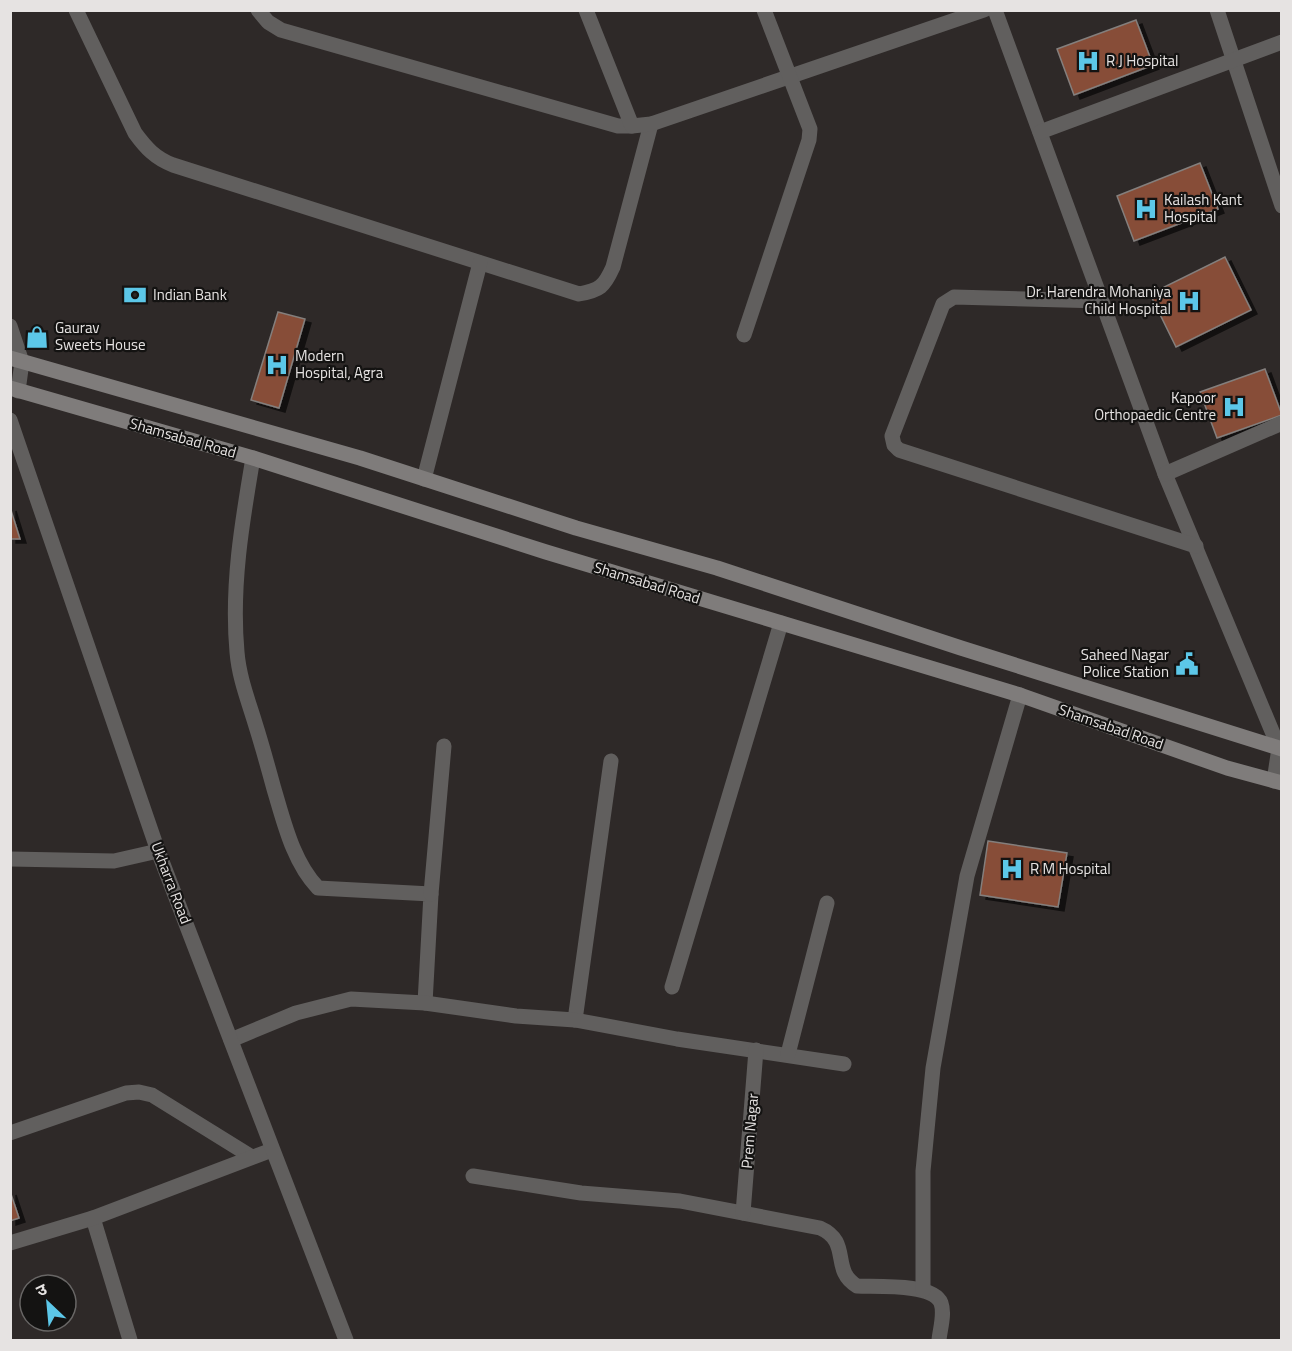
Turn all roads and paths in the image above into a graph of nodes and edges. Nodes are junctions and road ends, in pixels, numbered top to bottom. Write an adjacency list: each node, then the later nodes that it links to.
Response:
1 (76, 10): 15 (street)
2 (258, 10): 12 (street)
3 (586, 10): 12 (street)
4 (764, 10): 10 (street)
5 (984, 10): 10 (street)
6 (995, 10): 13 (street)
7 (1217, 10): 9 (street)
8 (1281, 42): 9 (street)
9 (1233, 60): 13 (street); 14 (street)
10 (789, 75): 11 (street); 18 (street)
11 (651, 124): 12 (street); 15 (street)
12 (632, 126)
13 (1040, 132): 16 (street)
14 (1281, 206)
15 (480, 263): 25 (street)
16 (1102, 301): 24 (street); 26 (street)
17 (10, 326): 19 (street)
18 (744, 335)
19 (16, 360): 20 (street); 25 (main road, Shamsabad Road)
20 (14, 389): 23 (main road, Shamsabad Road)
21 (10, 420): 33 (street, Ukharra Road)
22 (1281, 423): 24 (street)
23 (253, 458): 27 (main road, Shamsabad Road); 35 (street)
24 (1165, 474): 26 (street)
25 (424, 479): 30 (main road, Shamsabad Road)
26 (1196, 546): 30 (street)
27 (781, 623): 28 (main road, Shamsabad Road); 37 (street)
28 (1020, 695): 32 (main road, Shamsabad Road); 51 (street)
29 (444, 746): 35 (street)
30 (1280, 748): 32 (street)
31 (611, 761): 39 (street)
32 (1277, 782)
33 (158, 851): 34 (street); 40 (street, Ukharra Road)
34 (10, 859)
35 (431, 894): 38 (street)
36 (827, 903): 42 (street)
37 (672, 987)
38 (425, 1003): 39 (street); 40 (street)
39 (575, 1020): 41 (street)
40 (231, 1040): 45 (street, Ukharra Road)
41 (756, 1050): 42 (street); 48 (street, Prem Nagar)
42 (788, 1054): 43 (street)
43 (844, 1064)
44 (10, 1133): 46 (street)
45 (272, 1150): 46 (street); 53 (street, Ukharra Road)
46 (252, 1157): 49 (street)
47 (473, 1176): 48 (street)
48 (743, 1213): 51 (street)
49 (93, 1218): 50 (street); 52 (street)
50 (10, 1243)
51 (923, 1290): 54 (street)
52 (130, 1341)
53 (346, 1341)
54 (939, 1341)

